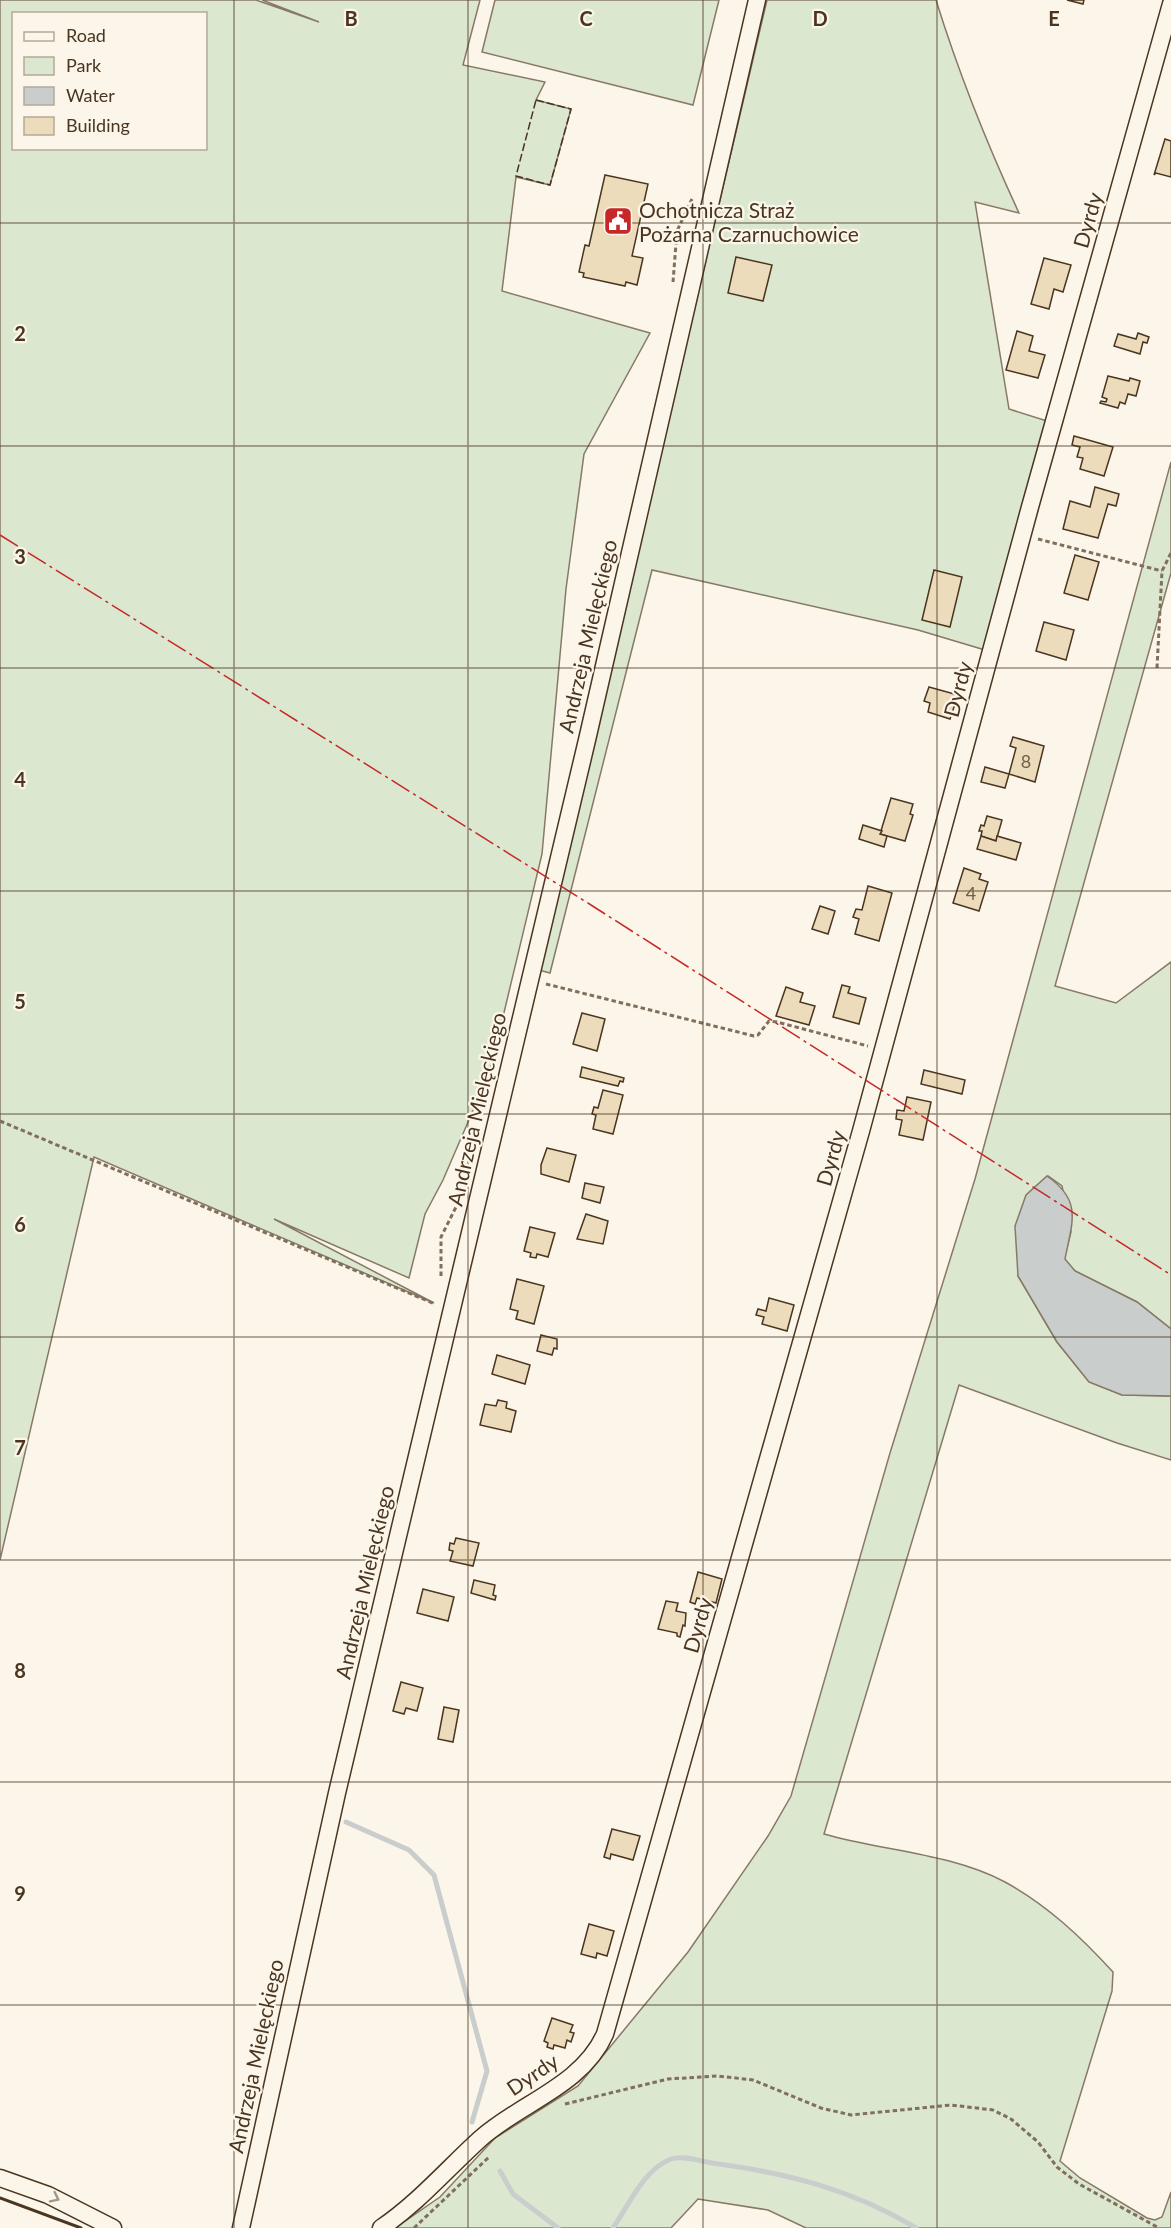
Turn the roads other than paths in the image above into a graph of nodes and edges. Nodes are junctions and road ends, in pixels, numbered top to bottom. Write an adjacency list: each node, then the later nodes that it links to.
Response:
1 (757, 0): 5 (street, Andrzeja Mielęckiego)
2 (1171, 4): 6 (street, Dyrdy)
3 (0, 2178): 4 (street, one-way to 4)
4 (113, 2228)
5 (240, 2228)
6 (381, 2228)

